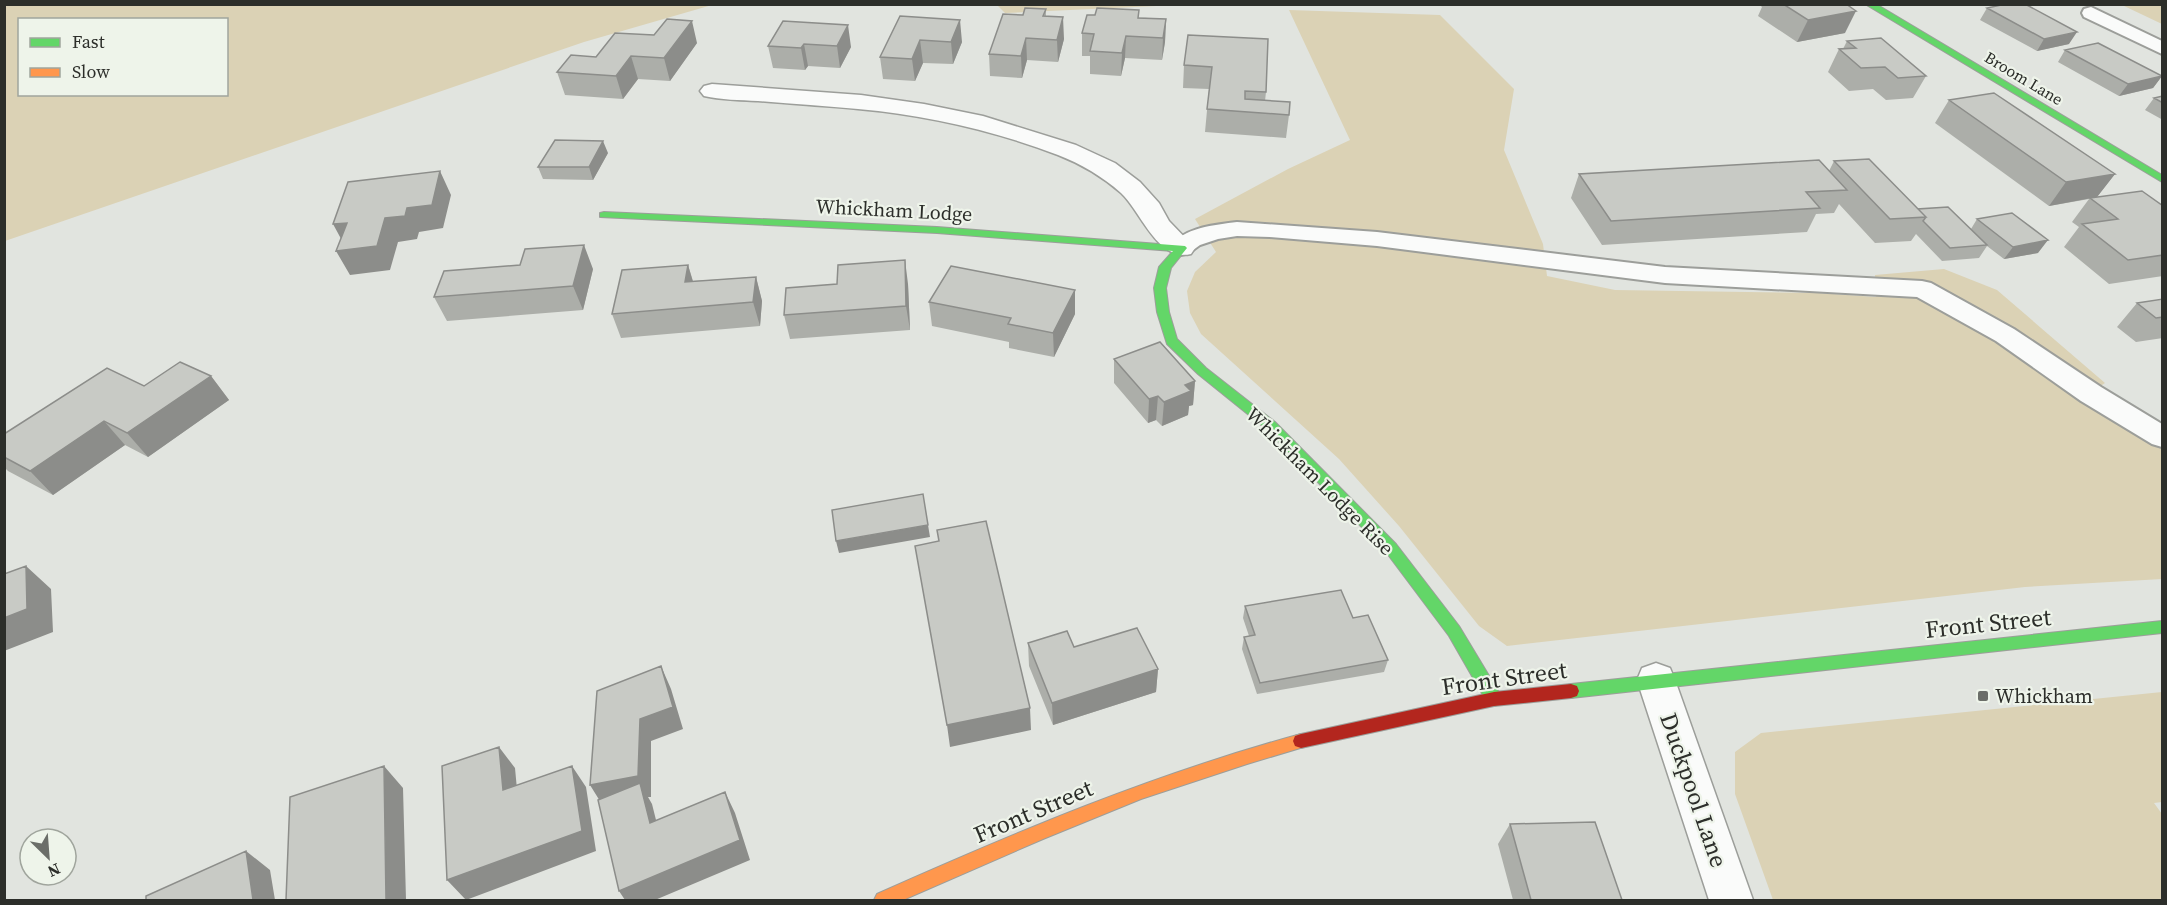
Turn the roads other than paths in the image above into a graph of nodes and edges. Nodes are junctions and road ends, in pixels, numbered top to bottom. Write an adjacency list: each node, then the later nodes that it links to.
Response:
1 (1869, 4): 5 (street, Broom Lane)
2 (2091, 13): 3 (lane)
3 (2163, 48)
4 (712, 91): 7 (street)
5 (2163, 179)
6 (604, 215): 7 (street, Whickham Lodge)
7 (1181, 249): 8 (lane); 11 (street, Whickham Lodge Rise)
8 (2163, 436)
9 (2163, 627): 10 (street, Front Street)
10 (1656, 680): 11 (street, Front Street); 13 (street, Duckpool Lane)
11 (1494, 699): 12 (street, Front Street)
12 (883, 900)
13 (1731, 900)

